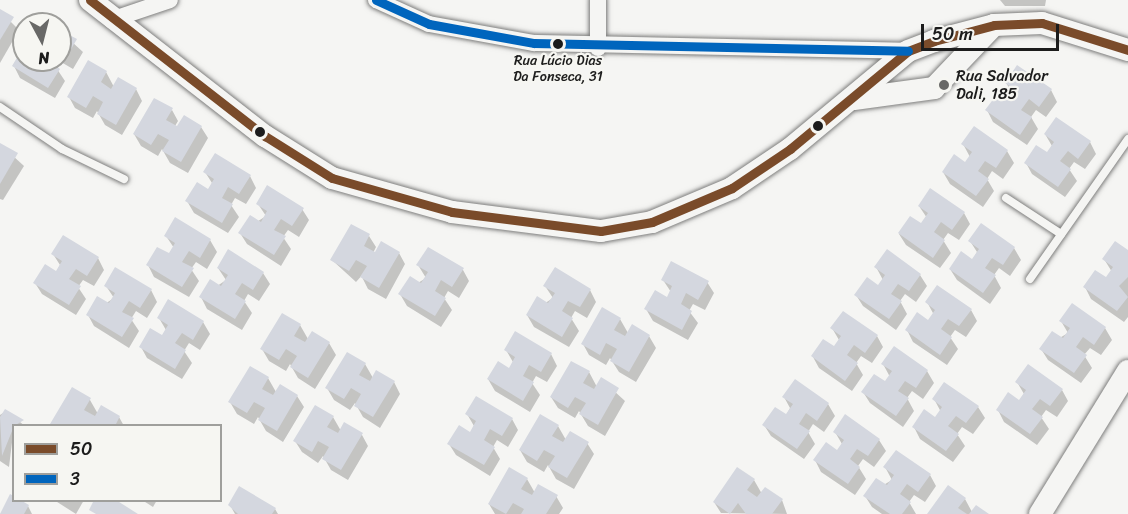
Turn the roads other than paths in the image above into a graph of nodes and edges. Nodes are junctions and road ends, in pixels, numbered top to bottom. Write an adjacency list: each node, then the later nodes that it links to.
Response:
1 (90, 0): 5 (street)
2 (170, 0): 5 (street)
3 (376, 0): 8 (street)
4 (598, 0): 8 (street)
5 (111, 20): 13 (street)
6 (994, 25): 7 (street); 9 (street); 11 (street)
7 (934, 41): 10 (street); 11 (street)
8 (598, 48): 10 (street)
9 (1128, 50)
10 (901, 56): 12 (street); 13 (street)
11 (954, 73): 12 (street)
12 (909, 94): 13 (street)
13 (854, 99)
14 (0, 107): 16 (lane)
15 (1128, 140): 18 (lane)
16 (124, 179)
17 (1006, 198): 18 (lane)
18 (1061, 234): 19 (lane)
19 (1030, 279)
20 (1128, 371): 21 (street)
21 (1040, 514)

